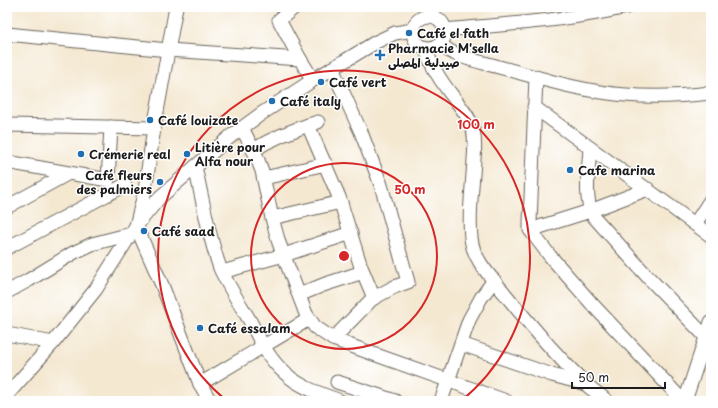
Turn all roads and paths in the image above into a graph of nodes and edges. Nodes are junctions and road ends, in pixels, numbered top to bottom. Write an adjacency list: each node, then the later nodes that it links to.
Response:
1 (176, 7): 9 (street)
2 (295, 7): 10 (street)
3 (628, 7): 5 (street)
4 (413, 30): 5 (street); 8 (street); 11 (street)
5 (445, 30): 7 (street)
6 (7, 34): 9 (street)
7 (440, 44): 8 (street); 12 (street)
8 (426, 48): 45 (street)
9 (168, 50): 10 (street); 18 (street)
10 (300, 59): 13 (street)
11 (332, 68): 13 (street); 48 (street)
12 (536, 77): 14 (street); 15 (street)
13 (313, 80): 19 (street)
14 (711, 93)
15 (534, 107): 20 (street); 38 (street)
16 (7, 125): 17 (street)
17 (111, 127): 18 (street); 27 (street)
18 (154, 128): 30 (street)
19 (242, 128): 21 (street); 24 (street)
20 (590, 148): 29 (street); 34 (street)
21 (253, 150): 23 (street); 26 (street)
22 (7, 163): 25 (street)
23 (326, 164): 26 (street); 32 (street)
24 (195, 167): 37 (street); 43 (street)
25 (67, 174): 27 (street); 33 (street)
26 (264, 178): 35 (street)
27 (108, 180): 28 (street)
28 (125, 185): 30 (street); 41 (street)
29 (648, 189): 34 (street); 36 (street)
30 (145, 190): 37 (street)
31 (711, 199): 36 (street)
32 (341, 202): 35 (street); 39 (street)
33 (7, 207)
34 (590, 211): 38 (street); 52 (street)
35 (272, 218): 42 (street)
36 (695, 224): 40 (street)
37 (133, 230): 46 (street); 54 (street); 59 (street)
38 (530, 230): 69 (street)
39 (351, 233): 42 (street); 44 (street)
40 (711, 236)
41 (7, 248)
42 (284, 255): 43 (street); 47 (street)
43 (222, 272): 56 (street)
44 (363, 272): 47 (street); 48 (street)
45 (494, 280): 55 (street); 60 (street)
46 (7, 292)
47 (299, 294): 49 (street)
48 (374, 298): 53 (street)
49 (309, 319): 53 (street); 56 (street)
50 (711, 322): 52 (street)
51 (7, 334): 54 (street)
52 (706, 337): 69 (street)
53 (333, 339): 57 (street)
54 (53, 343): 61 (street)
55 (461, 344): 57 (street); 60 (street)
56 (264, 347): 59 (street); 65 (street)
57 (448, 381): 67 (street); 68 (street)
58 (337, 382): 62 (street)
59 (200, 384): 64 (street)
60 (586, 384): 63 (street)
61 (7, 395)
62 (357, 395): 66 (street)
63 (606, 400)
64 (210, 401)
65 (340, 401)
66 (395, 401)
67 (441, 401)
68 (506, 401)
69 (684, 401)

